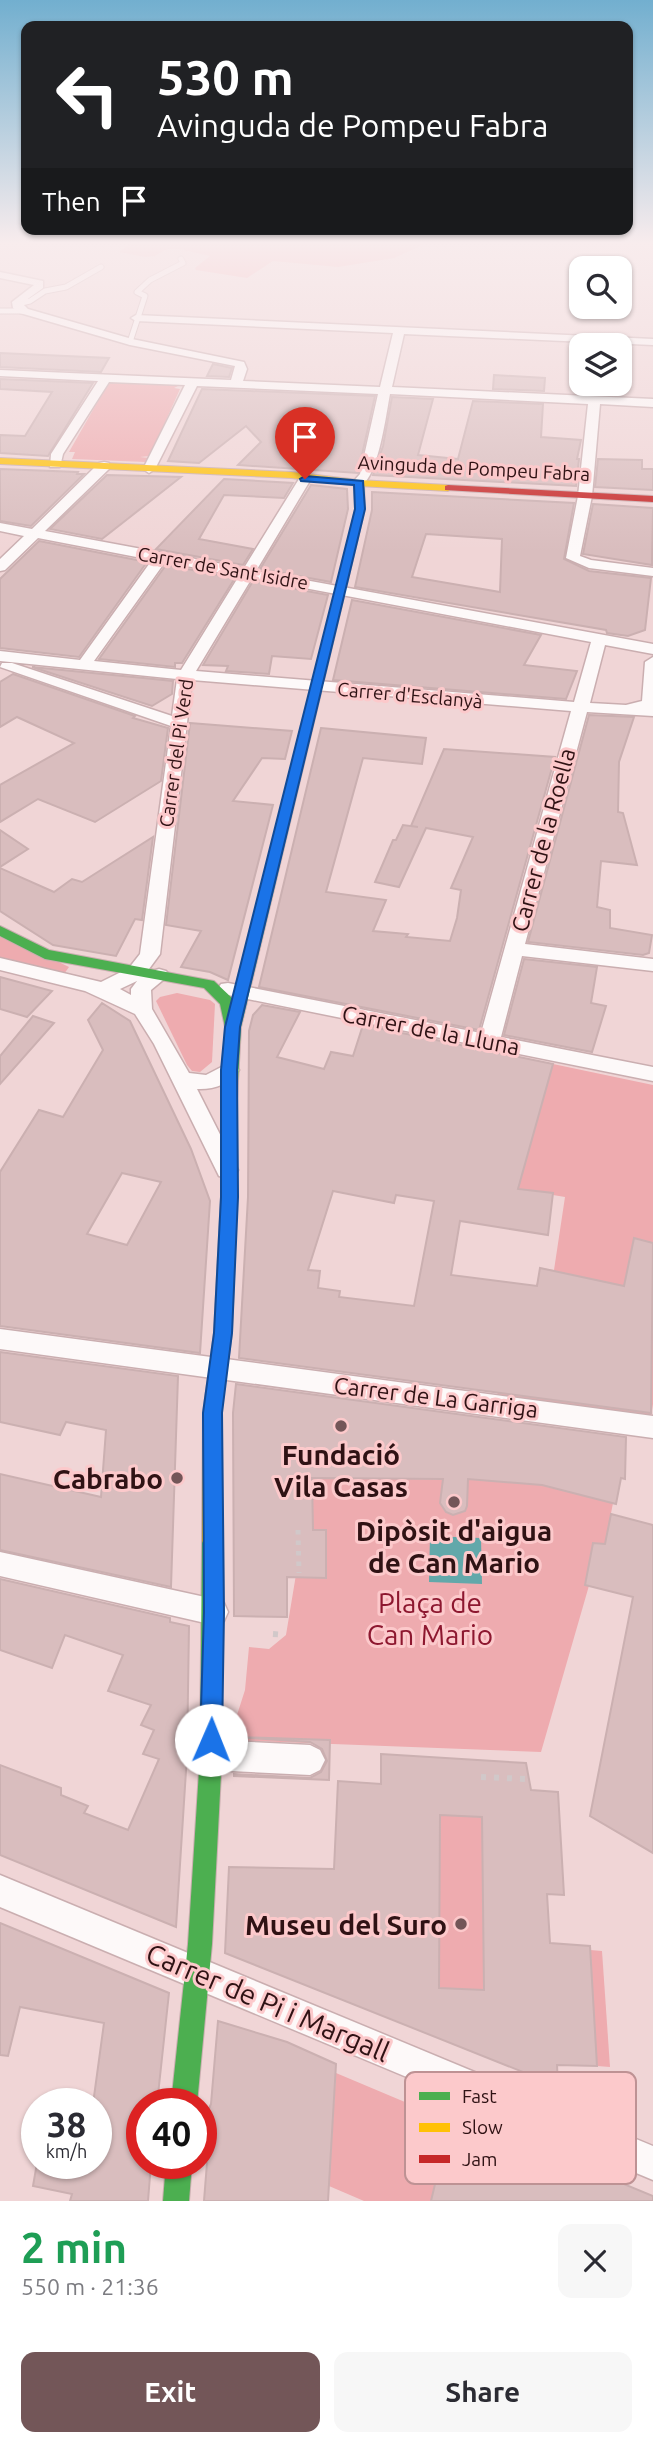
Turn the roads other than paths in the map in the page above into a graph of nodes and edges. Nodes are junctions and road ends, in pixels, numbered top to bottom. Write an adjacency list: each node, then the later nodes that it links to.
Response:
1 (154, 347): 6 (street)
2 (395, 347): 7 (street)
3 (0, 373): 4 (street)
4 (106, 377): 5 (street); 11 (street)
5 (193, 381): 6 (street); 13 (street)
6 (236, 383): 7 (street)
7 (386, 390): 8 (street); 15 (street)
8 (594, 401): 9 (street); 16 (street)
9 (653, 403)
10 (0, 461): 11 (street, Avinguda de Pompeu Fabra)
11 (55, 464): 12 (street, Avinguda de Pompeu Fabra)
12 (104, 466): 13 (street, Avinguda de Pompeu Fabra); 19 (street)
13 (149, 469): 14 (street, Avinguda de Pompeu Fabra)
14 (305, 479): 15 (street, Avinguda de Pompeu Fabra); 22 (street, Carrer del Pi Verd)
15 (359, 483): 16 (street, Avinguda de Pompeu Fabra); 24 (street)
16 (585, 496): 17 (street, Avinguda de Pompeu Fabra); 23 (street)
17 (653, 499)
18 (0, 527): 19 (street, Carrer de Sant Isidre)
19 (35, 533): 20 (street, Carrer de Sant Isidre); 21 (street)
20 (162, 556): 22 (street, Carrer de Sant Isidre); 31 (street)
21 (0, 567)
22 (248, 572): 24 (street, Carrer de Sant Isidre); 32 (street, Carrer del Pi Verd)
23 (653, 572)
24 (342, 589): 25 (street, Carrer de Sant Isidre); 33 (street)
25 (599, 639): 26 (street, Carrer de Sant Isidre); 34 (street, Carrer de la Roella)
26 (653, 649)
27 (0, 656): 31 (street, Carrer d'Esclanyà)
28 (653, 657): 29 (street)
29 (653, 662)
30 (0, 664): 36 (street)
31 (84, 665): 32 (street, Carrer d'Esclanyà)
32 (185, 676): 33 (street, Carrer d'Esclanyà); 36 (street, Carrer del Pi Verd)
33 (317, 688): 34 (street, Carrer d'Esclanyà); 45 (street)
34 (580, 707): 35 (street, Carrer d'Esclanyà); 38 (street, Carrer de la Roella)
35 (653, 710)
36 (178, 723): 41 (street, Carrer del Pi Verd)
37 (0, 930): 41 (street)
38 (513, 949): 40 (street); 48 (street, Carrer de la Roella)
39 (0, 964): 44 (street)
40 (653, 965)
41 (137, 971): 42 (street); 44 (street)
42 (159, 975): 43 (street); 46 (street)
43 (209, 984): 45 (street, Carrer de la Lluna); 47 (street)
44 (100, 989): 46 (street)
45 (241, 993): 47 (street); 48 (street, Carrer de la Lluna)
46 (142, 1009): 51 (street)
47 (233, 1027): 49 (street)
48 (489, 1042): 50 (street, Carrer de la Lluna)
49 (229, 1070): 51 (street); 52 (street)
50 (653, 1074)
51 (181, 1078): 52 (street)
52 (229, 1173): 54 (street)
53 (0, 1339): 54 (street)
54 (219, 1370): 55 (street, Carrer de La Garriga); 57 (street)
55 (653, 1427)
56 (0, 1564): 57 (street)
57 (214, 1612): 58 (street)
58 (211, 1755): 59 (street); 61 (street)
59 (310, 1760)
60 (0, 1891): 61 (street, Carrer de Pi i Margall)
61 (197, 1972): 62 (street, Carrer de Pi i Margall); 63 (street)
62 (436, 2072)
63 (186, 2088)
64 (636, 2156): 65 (street, Carrer de Pi i Margall)
65 (653, 2163)
66 (178, 2179): 67 (street)
67 (176, 2201)

